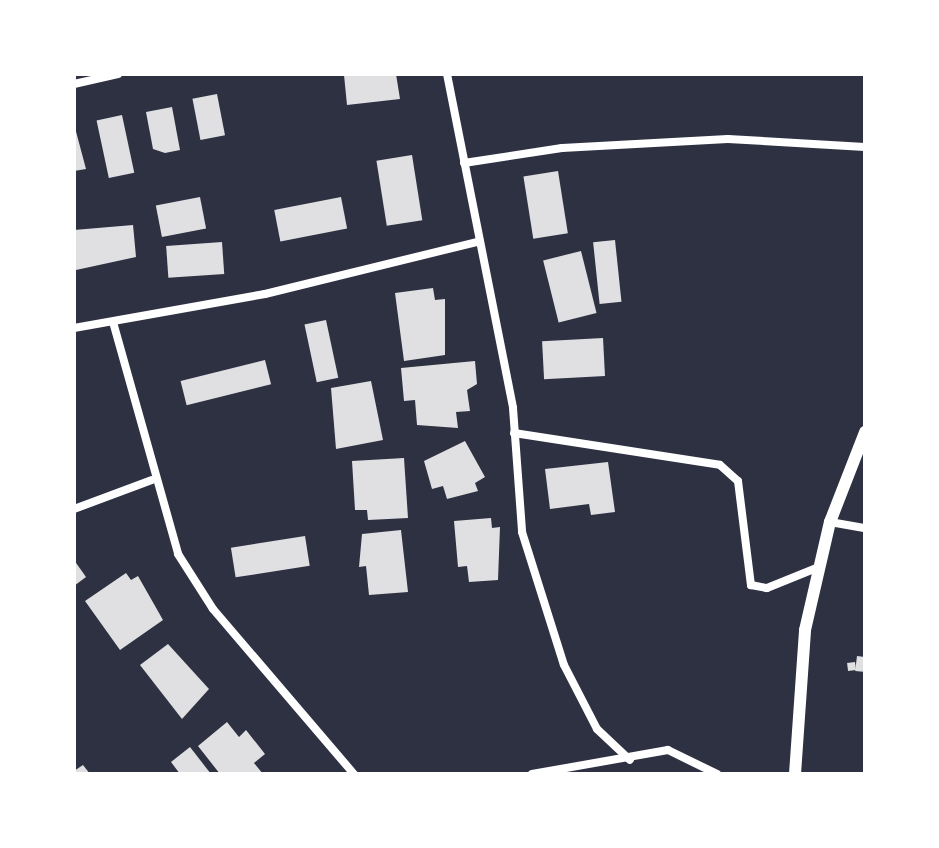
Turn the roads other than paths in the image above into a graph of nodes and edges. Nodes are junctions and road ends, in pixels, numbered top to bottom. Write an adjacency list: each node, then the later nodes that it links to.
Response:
1 (118, 74): 3 (street)
2 (447, 74): 5 (street)
3 (74, 84)
4 (865, 147): 5 (street)
5 (464, 163): 6 (street)
6 (480, 241): 7 (street); 10 (street)
7 (113, 322): 8 (street); 11 (street)
8 (74, 328)
9 (865, 432): 13 (main road)
10 (514, 433): 15 (street); 16 (street)
11 (152, 480): 12 (street); 17 (street)
12 (74, 509)
13 (830, 522): 14 (street); 15 (main road)
14 (865, 528)
15 (819, 567): 20 (main road)
16 (630, 760): 18 (street); 19 (street)
17 (354, 774)
18 (532, 774)
19 (717, 774)
20 (795, 774)

